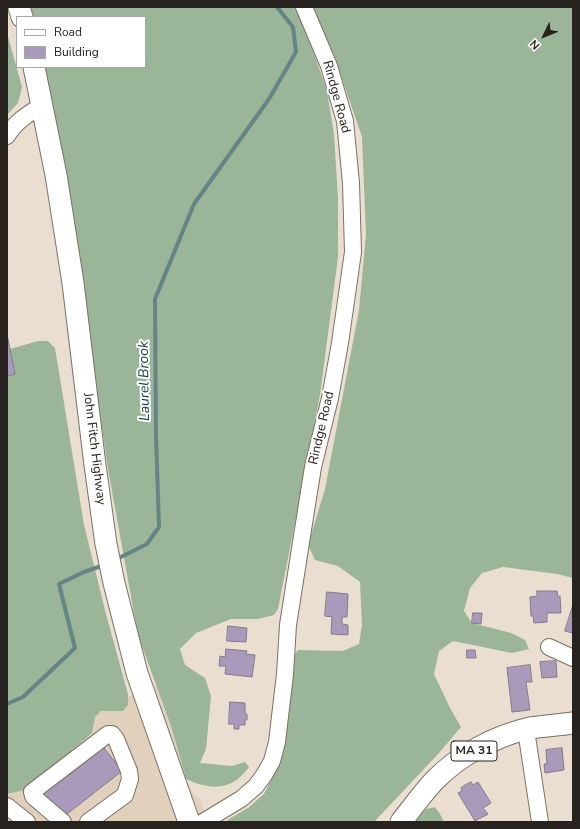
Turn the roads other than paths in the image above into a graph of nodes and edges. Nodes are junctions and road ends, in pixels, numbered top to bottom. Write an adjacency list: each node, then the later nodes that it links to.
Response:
1 (304, 7): 14 (street, Rindge Road)
2 (34, 68): 3 (main road, John Fitch Highway)
3 (41, 106): 4 (street); 13 (main road, John Fitch Highway)
4 (7, 136)
5 (548, 647): 6 (street)
6 (573, 658)
7 (573, 723): 8 (main road, MA 31)
8 (526, 730): 15 (main road, MA 31); 16 (street)
9 (33, 796): 10 (street); 11 (street); 12 (street)
10 (17, 814)
11 (95, 820)
12 (63, 822)
13 (189, 822)
14 (203, 822)
15 (401, 822)
16 (540, 822)

